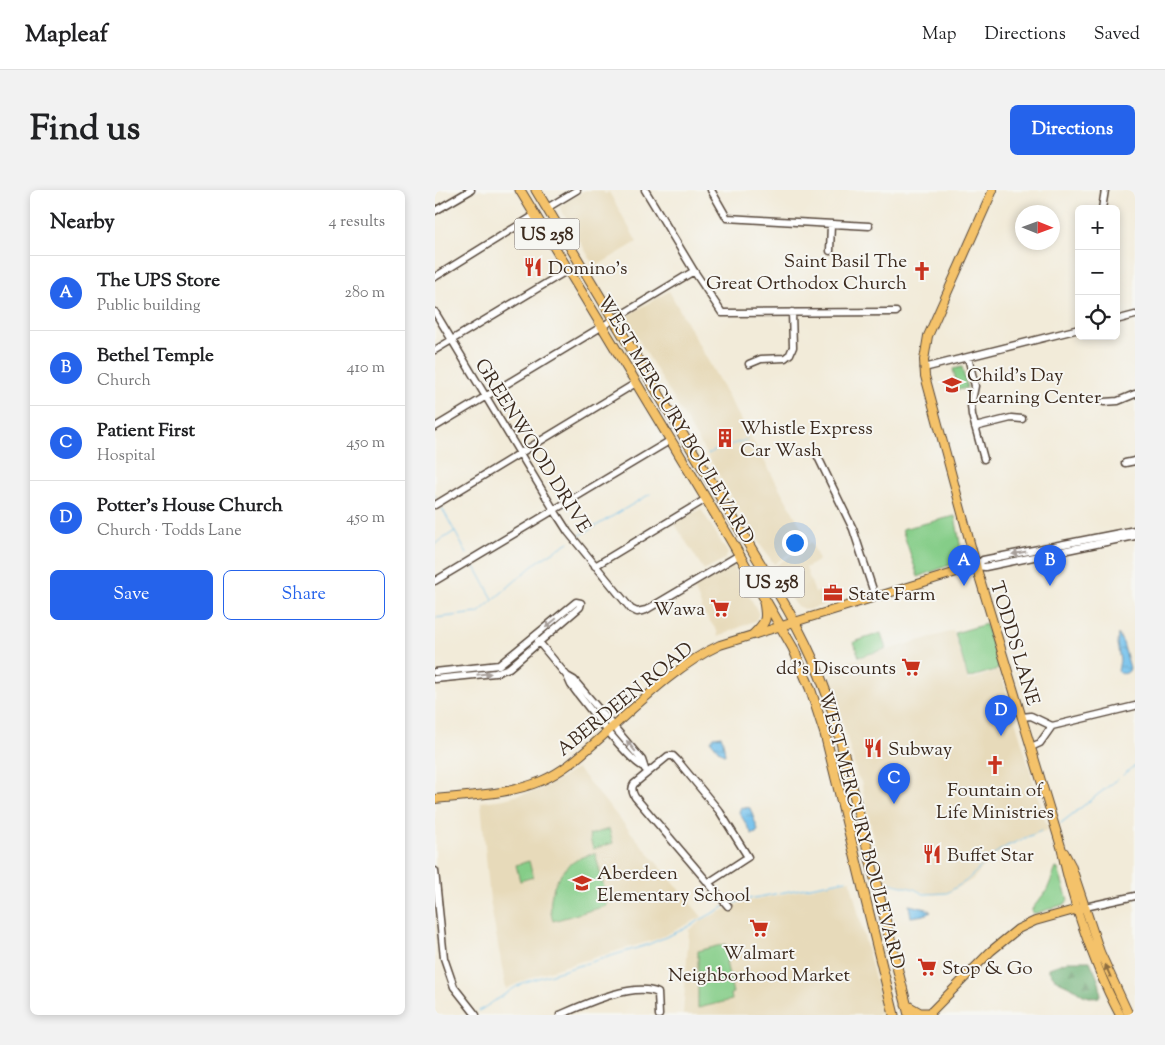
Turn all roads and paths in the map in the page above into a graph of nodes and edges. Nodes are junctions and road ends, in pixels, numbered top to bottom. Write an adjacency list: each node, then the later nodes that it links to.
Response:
1 (471, 190): 11 (street)
2 (520, 190): 12 (highway, WEST MERCURY BOULEVARD / US 258)
3 (536, 190): 10 (highway, WEST MERCURY BOULEVARD / US 258)
4 (577, 190): 10 (street)
5 (645, 190): 17 (street)
6 (711, 190): 13 (street)
7 (993, 190): 31 (main road, TODDS LANE)
8 (1105, 190): 9 (street)
9 (1103, 205)
10 (547, 208): 23 (highway, WEST MERCURY BOULEVARD / US 258)
11 (435, 211)
12 (535, 215): 16 (highway, WEST MERCURY BOULEVARD / US 258); 18 (street)
13 (831, 224): 14 (street); 15 (street)
14 (869, 226)
15 (830, 251)
16 (568, 270): 25 (highway, WEST MERCURY BOULEVARD / US 258); 27 (street)
17 (694, 271): 20 (street); 23 (street)
18 (435, 277)
19 (435, 312): 27 (street, GREENWOOD DRIVE)
20 (792, 312): 21 (street); 30 (street)
21 (896, 312)
22 (1135, 315): 24 (street)
23 (613, 319): 25 (street); 56 (highway, WEST MERCURY BOULEVARD / US 258)
24 (1120, 319)
25 (602, 326): 32 (highway, WEST MERCURY BOULEVARD / US 258); 34 (street)
26 (1075, 330): 29 (street)
27 (452, 340): 28 (street); 34 (street, GREENWOOD DRIVE)
28 (435, 350)
29 (968, 357): 31 (street); 38 (street)
30 (749, 364)
31 (924, 368): 52 (main road, TODDS LANE)
32 (636, 383): 39 (highway, WEST MERCURY BOULEVARD / US 258); 40 (street)
33 (1135, 394): 35 (street)
34 (486, 397): 37 (street); 40 (street, GREENWOOD DRIVE)
35 (1104, 402)
36 (1022, 419): 38 (street)
37 (435, 427)
38 (975, 427): 42 (street)
39 (671, 440): 45 (highway, WEST MERCURY BOULEVARD / US 258); 47 (street)
40 (520, 454): 46 (street); 47 (street, GREENWOOD DRIVE)
41 (818, 458): 55 (street)
42 (984, 459)
43 (1135, 461): 44 (street)
44 (1125, 463)
45 (706, 499): 50 (highway, WEST MERCURY BOULEVARD / US 258); 51 (street)
46 (435, 505)
47 (554, 510): 51 (street, GREENWOOD DRIVE); 53 (street)
48 (1135, 530): 52 (street, one-way to 52)
49 (1135, 536): 52 (street)
50 (739, 554): 51 (street, GREENWOOD DRIVE); 54 (highway, WEST MERCURY BOULEVARD / US 258)
51 (595, 566)
52 (976, 566): 55 (main road, ABERDEEN ROAD); 64 (main road, TODDS LANE)
53 (435, 581)
54 (763, 594): 57 (highway, WEST MERCURY BOULEVARD / US 258); 58 (highway)
55 (875, 596): 56 (main road, ABERDEEN ROAD)
56 (795, 621): 57 (main road, ABERDEEN ROAD); 76 (highway, WEST MERCURY BOULEVARD / US 258)
57 (781, 625): 58 (main road, ABERDEEN ROAD); 83 (highway, WEST MERCURY BOULEVARD / US 258)
58 (754, 634): 66 (main road, ABERDEEN ROAD)
59 (535, 636): 60 (street); 60 (street, one-way to 59); 61 (street)
60 (540, 642): 62 (street, one-way to 60); 66 (street)
61 (435, 672)
62 (435, 679)
63 (1135, 706): 65 (street)
64 (1022, 717): 65 (street); 67 (main road, TODDS LANE)
65 (1052, 726): 67 (street)
66 (611, 728): 68 (street); 69 (main road, ABERDEEN ROAD)
67 (1031, 747): 74 (main road, TODDS LANE)
68 (646, 770): 71 (street); 71 (street)
69 (435, 799)
70 (435, 871): 75 (street)
71 (708, 883): 73 (street)
72 (1135, 896): 74 (street)
73 (728, 906)
74 (1081, 908): 78 (main road, TODDS LANE); 79 (main road)
75 (437, 922): 80 (street)
76 (906, 1005): 79 (highway); 84 (highway, WEST MERCURY BOULEVARD / US 258)
77 (1135, 1007): 78 (street)
78 (1125, 1013)
79 (929, 1014)
80 (476, 1015)
81 (560, 1015): 82 (street)
82 (659, 1015)
83 (895, 1015)
84 (909, 1015)

